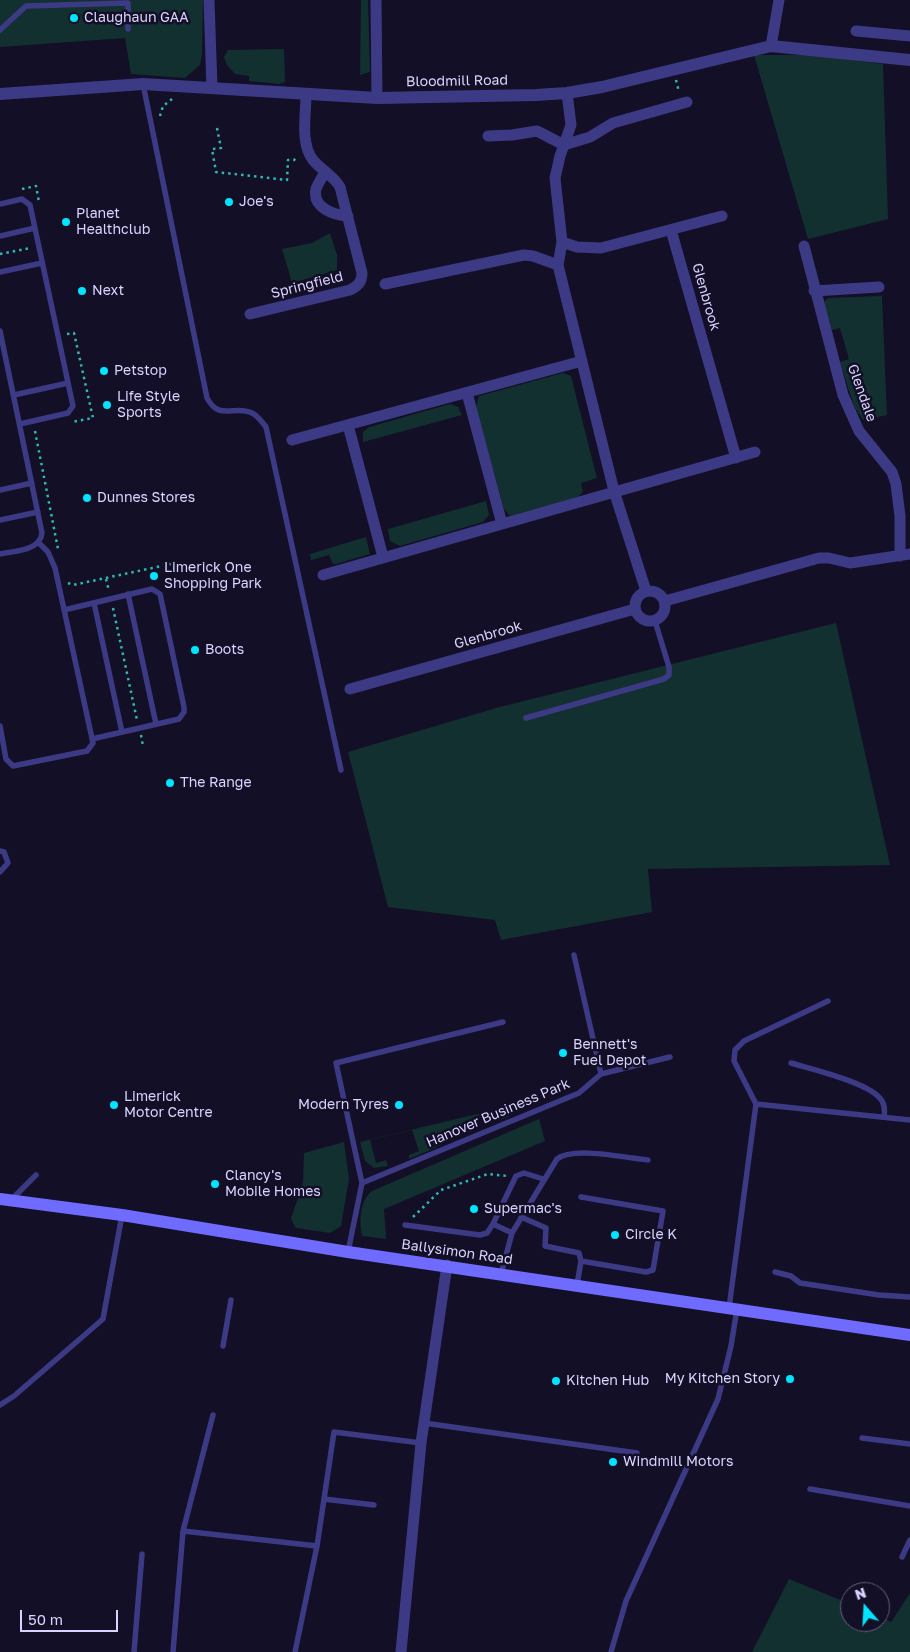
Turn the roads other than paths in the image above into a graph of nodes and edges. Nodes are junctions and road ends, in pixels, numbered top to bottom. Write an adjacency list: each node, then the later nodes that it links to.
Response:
1 (210, 0): 12 (street)
2 (376, 0): 16 (street)
3 (779, 0): 9 (street)
4 (128, 29): 5 (lane)
5 (0, 30)
6 (856, 31): 8 (street)
7 (910, 32): 8 (street)
8 (910, 36)
9 (771, 46): 10 (street, Bloodmill Road); 13 (street, Bloodmill Road)
10 (910, 60)
11 (144, 84): 12 (street, Bloodmill Road); 14 (street, Bloodmill Road); 70 (lane)
12 (212, 88): 15 (street, Bloodmill Road)
13 (567, 93): 16 (street, Bloodmill Road); 19 (street)
14 (0, 94)
15 (306, 95): 16 (street, Bloodmill Road); 20 (street, Springfield)
16 (377, 98)
17 (687, 102): 19 (street)
18 (488, 136): 19 (street)
19 (564, 145): 27 (street)
20 (325, 171): 22 (street, Springfield); 22 (street)
21 (0, 204): 24 (lane)
22 (348, 216): 35 (street, Springfield)
23 (722, 216): 25 (street)
24 (35, 228): 26 (lane); 29 (lane)
25 (671, 230): 27 (street); 45 (street, Glenbrook)
26 (0, 236)
27 (562, 242): 30 (street)
28 (804, 246): 34 (street, Glendale)
29 (42, 263): 31 (lane); 38 (lane)
30 (558, 265): 32 (street); 37 (street)
31 (0, 272)
32 (385, 284)
33 (879, 287): 34 (street)
34 (814, 291): 54 (street, Glendale)
35 (250, 314)
36 (0, 331): 40 (lane)
37 (582, 361): 39 (street); 48 (street)
38 (68, 383): 40 (lane); 41 (lane)
39 (467, 393): 42 (street); 51 (street)
40 (14, 395): 41 (lane)
41 (20, 424): 46 (lane)
42 (348, 425): 43 (street); 55 (street)
43 (292, 440)
44 (755, 452): 45 (street)
45 (736, 458): 48 (street)
46 (32, 483): 47 (lane); 49 (lane)
47 (0, 490)
48 (614, 491): 51 (street); 57 (street)
49 (38, 512): 50 (lane); 52 (lane)
50 (0, 520)
51 (502, 524): 55 (street)
52 (39, 543): 53 (lane); 62 (lane)
53 (0, 554)
54 (905, 555): 59 (street, Glendale)
55 (383, 557): 56 (street)
56 (323, 575)
57 (646, 591): 59 (street); 61 (street)
58 (128, 594): 60 (lane); 66 (lane); 66 (lane)
59 (665, 601): 63 (street)
60 (94, 602): 62 (lane); 68 (lane)
61 (635, 609): 63 (street); 64 (street, Glenbrook)
62 (64, 610): 69 (lane)
63 (655, 621): 65 (lane)
64 (350, 689)
65 (526, 718)
66 (156, 724): 68 (lane)
67 (0, 726): 69 (lane)
68 (122, 732): 69 (lane)
69 (92, 738)
70 (341, 770)
71 (0, 851): 72 (lane)
72 (0, 872)
73 (574, 955): 78 (lane)
74 (828, 1001): 79 (lane)
75 (503, 1022): 85 (lane)
76 (670, 1057): 78 (lane, Hanover Business Park)
77 (791, 1063): 80 (lane)
78 (601, 1074): 85 (lane, Hanover Business Park)
79 (756, 1104): 80 (lane); 101 (lane)
80 (884, 1117): 81 (lane)
81 (910, 1120)
82 (648, 1160): 84 (lane)
83 (36, 1175): 87 (lane)
84 (543, 1179): 89 (lane); 91 (lane)
85 (362, 1183): 93 (lane)
86 (581, 1197): 94 (lane)
87 (5, 1200): 88 (main road, Ballysimon Road)
88 (122, 1215): 93 (main road, Ballysimon Road); 104 (lane)
89 (521, 1217): 92 (lane); 94 (lane)
90 (405, 1224): 91 (lane)
91 (493, 1224): 92 (lane)
92 (512, 1233): 97 (lane)
93 (348, 1252): 95 (main road, Ballysimon Road)
94 (581, 1261): 98 (lane)
95 (447, 1265): 97 (main road, Ballysimon Road); 106 (street)
96 (775, 1272): 99 (lane)
97 (501, 1274): 98 (main road, Ballysimon Road)
98 (577, 1285): 101 (main road, Ballysimon Road)
99 (910, 1297)
100 (231, 1300): 103 (lane)
101 (733, 1309): 102 (main road, Ballysimon Road); 124 (lane)
102 (910, 1335)
103 (223, 1346)
104 (0, 1405)
105 (213, 1415): 115 (lane)
106 (424, 1423): 108 (street); 110 (lane)
107 (862, 1438): 109 (lane)
108 (421, 1444): 112 (lane); 123 (street)
109 (910, 1444)
110 (637, 1453)
111 (810, 1489): 114 (lane)
112 (324, 1499): 113 (lane); 117 (lane)
113 (374, 1505)
114 (910, 1506)
115 (183, 1531): 117 (lane); 121 (lane)
116 (910, 1540): 119 (lane)
117 (317, 1546): 122 (lane)
118 (142, 1554): 120 (lane)
119 (902, 1557)
120 (134, 1652)
121 (173, 1652)
122 (295, 1652)
123 (401, 1652)
124 (611, 1652)

